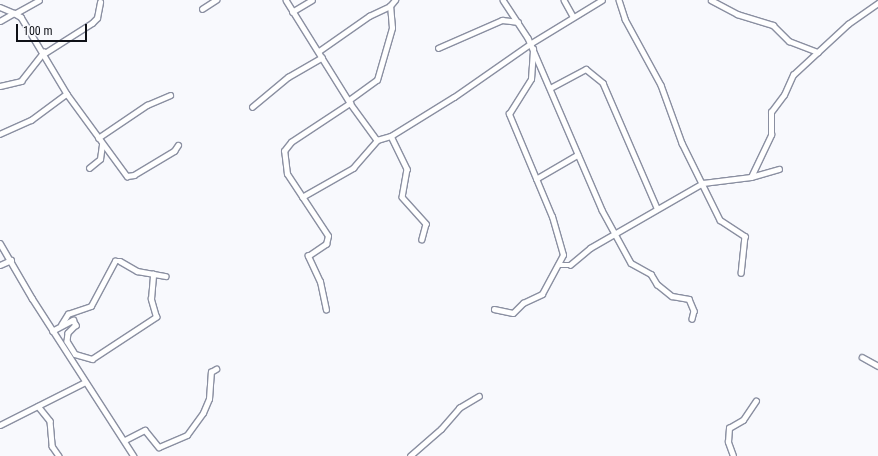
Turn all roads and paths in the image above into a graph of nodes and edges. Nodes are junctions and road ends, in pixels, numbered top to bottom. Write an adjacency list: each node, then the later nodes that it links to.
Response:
1 (39, 0): 17 (street)
2 (216, 0): 15 (street)
3 (286, 0): 16 (street)
4 (312, 0): 16 (street)
5 (394, 0): 13 (street)
6 (503, 0): 20 (street)
7 (564, 0): 18 (street)
8 (602, 0): 18 (street)
9 (619, 0): 44 (street)
10 (711, 0): 24 (street)
11 (100, 2): 25 (street)
12 (878, 3): 24 (street)
13 (390, 6): 23 (street); 31 (street)
14 (0, 7): 17 (street)
15 (202, 10)
16 (292, 12): 23 (street)
17 (15, 13): 19 (street); 25 (street)
18 (573, 16): 21 (street)
19 (0, 21)
20 (518, 22): 21 (street); 22 (street)
21 (531, 46): 28 (street); 34 (street); 43 (street)
22 (438, 48)
23 (319, 51): 26 (street)
24 (818, 52): 42 (street)
25 (45, 53): 27 (street); 29 (street)
26 (322, 56): 31 (street); 32 (street)
27 (0, 86)
28 (552, 87): 39 (street); 46 (street)
29 (67, 94): 33 (street); 35 (street)
30 (170, 95): 35 (street)
31 (350, 102): 36 (street); 45 (street)
32 (252, 106)
33 (0, 134)
34 (391, 136): 36 (street); 48 (street)
35 (98, 138): 37 (street)
36 (378, 140): 45 (street)
37 (102, 144): 38 (street); 40 (street)
38 (178, 145)
39 (577, 155): 43 (street); 47 (street)
40 (90, 168)
41 (779, 169): 42 (street)
42 (751, 177): 44 (street)
43 (536, 180): 52 (street)
44 (702, 183): 46 (street); 53 (street)
45 (302, 197): 57 (street)
46 (657, 208): 47 (street)
47 (616, 233): 52 (street); 58 (street)
48 (422, 239)
49 (0, 243): 50 (street)
50 (11, 260): 51 (street); 60 (street)
51 (0, 265)
52 (560, 265): 56 (street)
53 (741, 273)
54 (153, 274): 55 (street); 59 (street); 59 (street)
55 (166, 276)
56 (494, 309)
57 (326, 310)
58 (692, 319)
59 (60, 327): 60 (street)
60 (52, 331): 64 (street)
61 (862, 357): 62 (street)
62 (878, 366)
63 (216, 369): 69 (street)
64 (85, 382): 67 (street); 69 (street)
65 (479, 396): 72 (street)
66 (756, 401): 73 (street)
67 (38, 406): 68 (street); 70 (street)
68 (0, 424)
69 (125, 440): 71 (street)
70 (59, 456)
71 (134, 456)
72 (410, 456)
73 (733, 456)

